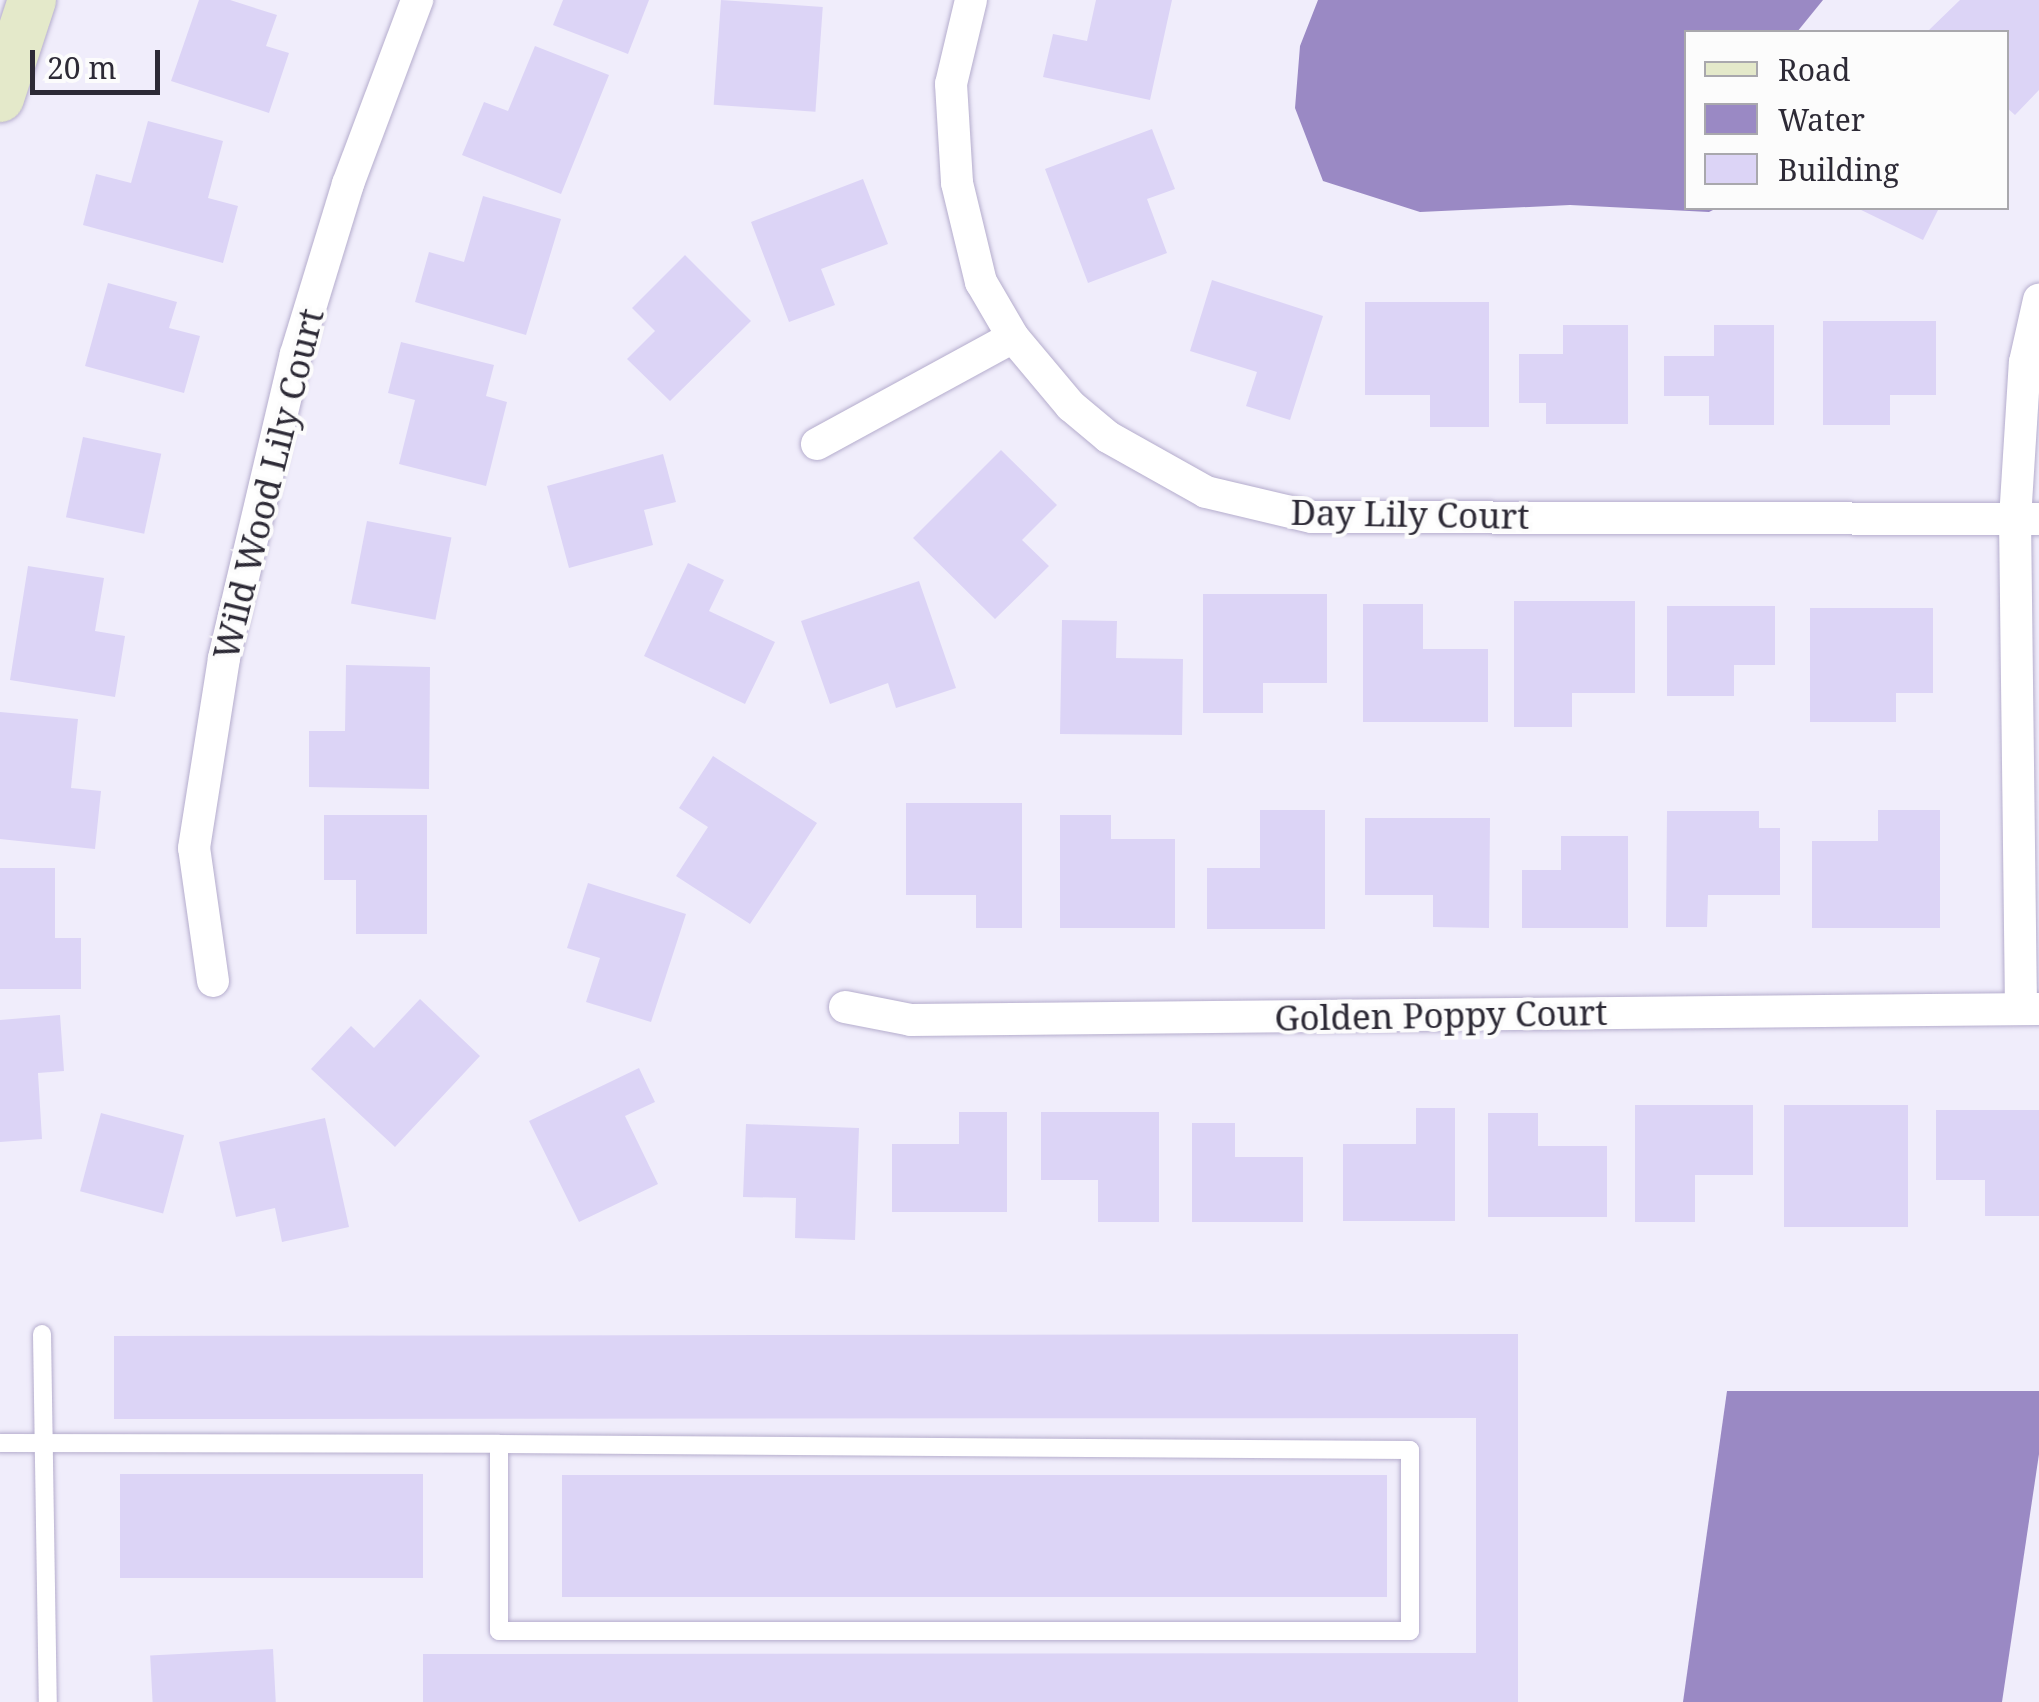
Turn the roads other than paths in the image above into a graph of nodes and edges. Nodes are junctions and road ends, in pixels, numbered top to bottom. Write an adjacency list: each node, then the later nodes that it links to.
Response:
1 (32, 0): 4 (main road)
2 (416, 0): 9 (street, Wild Wood Lily Court)
3 (970, 0): 6 (street, Day Lily Court)
4 (0, 98)
5 (2039, 300): 8 (street)
6 (1012, 337): 7 (street); 8 (street, Day Lily Court)
7 (817, 444)
8 (2027, 519): 11 (street)
9 (213, 981)
10 (845, 1006): 11 (street, Golden Poppy Court)
11 (2030, 1009)
12 (42, 1334): 13 (lane)
13 (44, 1442): 14 (lane); 15 (lane); 16 (lane)
14 (0, 1443)
15 (499, 1444): 15 (lane)
16 (48, 1702)

